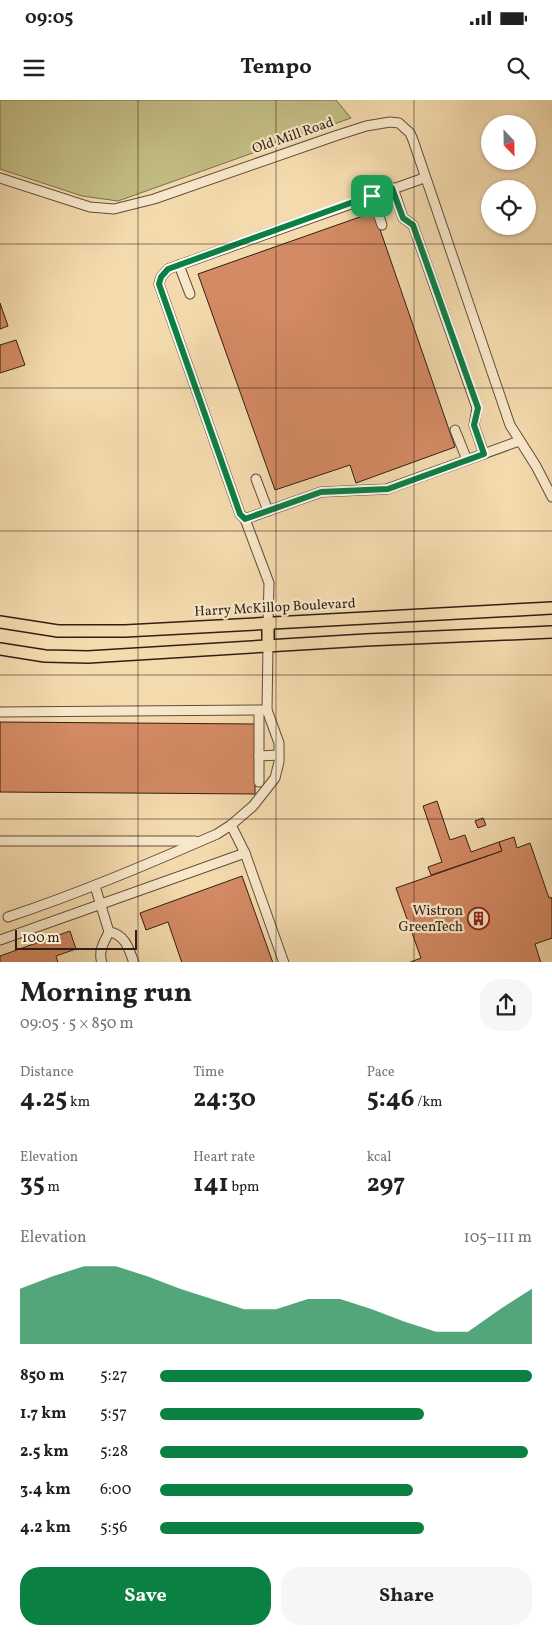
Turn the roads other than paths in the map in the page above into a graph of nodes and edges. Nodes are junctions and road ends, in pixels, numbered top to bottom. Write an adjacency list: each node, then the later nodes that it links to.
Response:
1 (0, 178): 2 (street, Old Mill Road)
2 (424, 178): 3 (street); 9 (street, Old Mill Road)
3 (392, 188): 4 (street); 10 (street)
4 (372, 196): 5 (street); 6 (street)
5 (382, 224)
6 (178, 265): 7 (street); 15 (street)
7 (190, 294)
8 (455, 430): 11 (street)
9 (519, 441): 10 (street); 13 (street, Old Mill Road)
10 (484, 454): 11 (street)
11 (467, 460): 14 (street)
12 (256, 479): 14 (street)
13 (552, 498)
14 (268, 511): 15 (street)
15 (245, 519): 18 (street)
16 (552, 608): 18 (main road, Harry McKillop Boulevard)
17 (0, 622): 18 (main road, Harry McKillop Boulevard)
18 (268, 623): 20 (main road)
19 (552, 632): 20 (main road)
20 (268, 646): 21 (main road); 22 (street)
21 (0, 649)
22 (263, 711): 23 (street); 24 (street); 25 (street)
23 (0, 712)
24 (279, 755): 25 (street); 27 (street)
25 (259, 756): 26 (street)
26 (259, 782)
27 (231, 825): 29 (street); 30 (street)
28 (0, 841): 29 (street)
29 (200, 841): 31 (street)
30 (245, 853): 32 (street); 38 (street)
31 (95, 886): 32 (street); 33 (street)
32 (101, 904): 34 (street); 35 (street)
33 (8, 917)
34 (110, 932): 36 (street); 37 (street)
35 (0, 940)
36 (102, 962)
37 (134, 962)
38 (284, 962)

